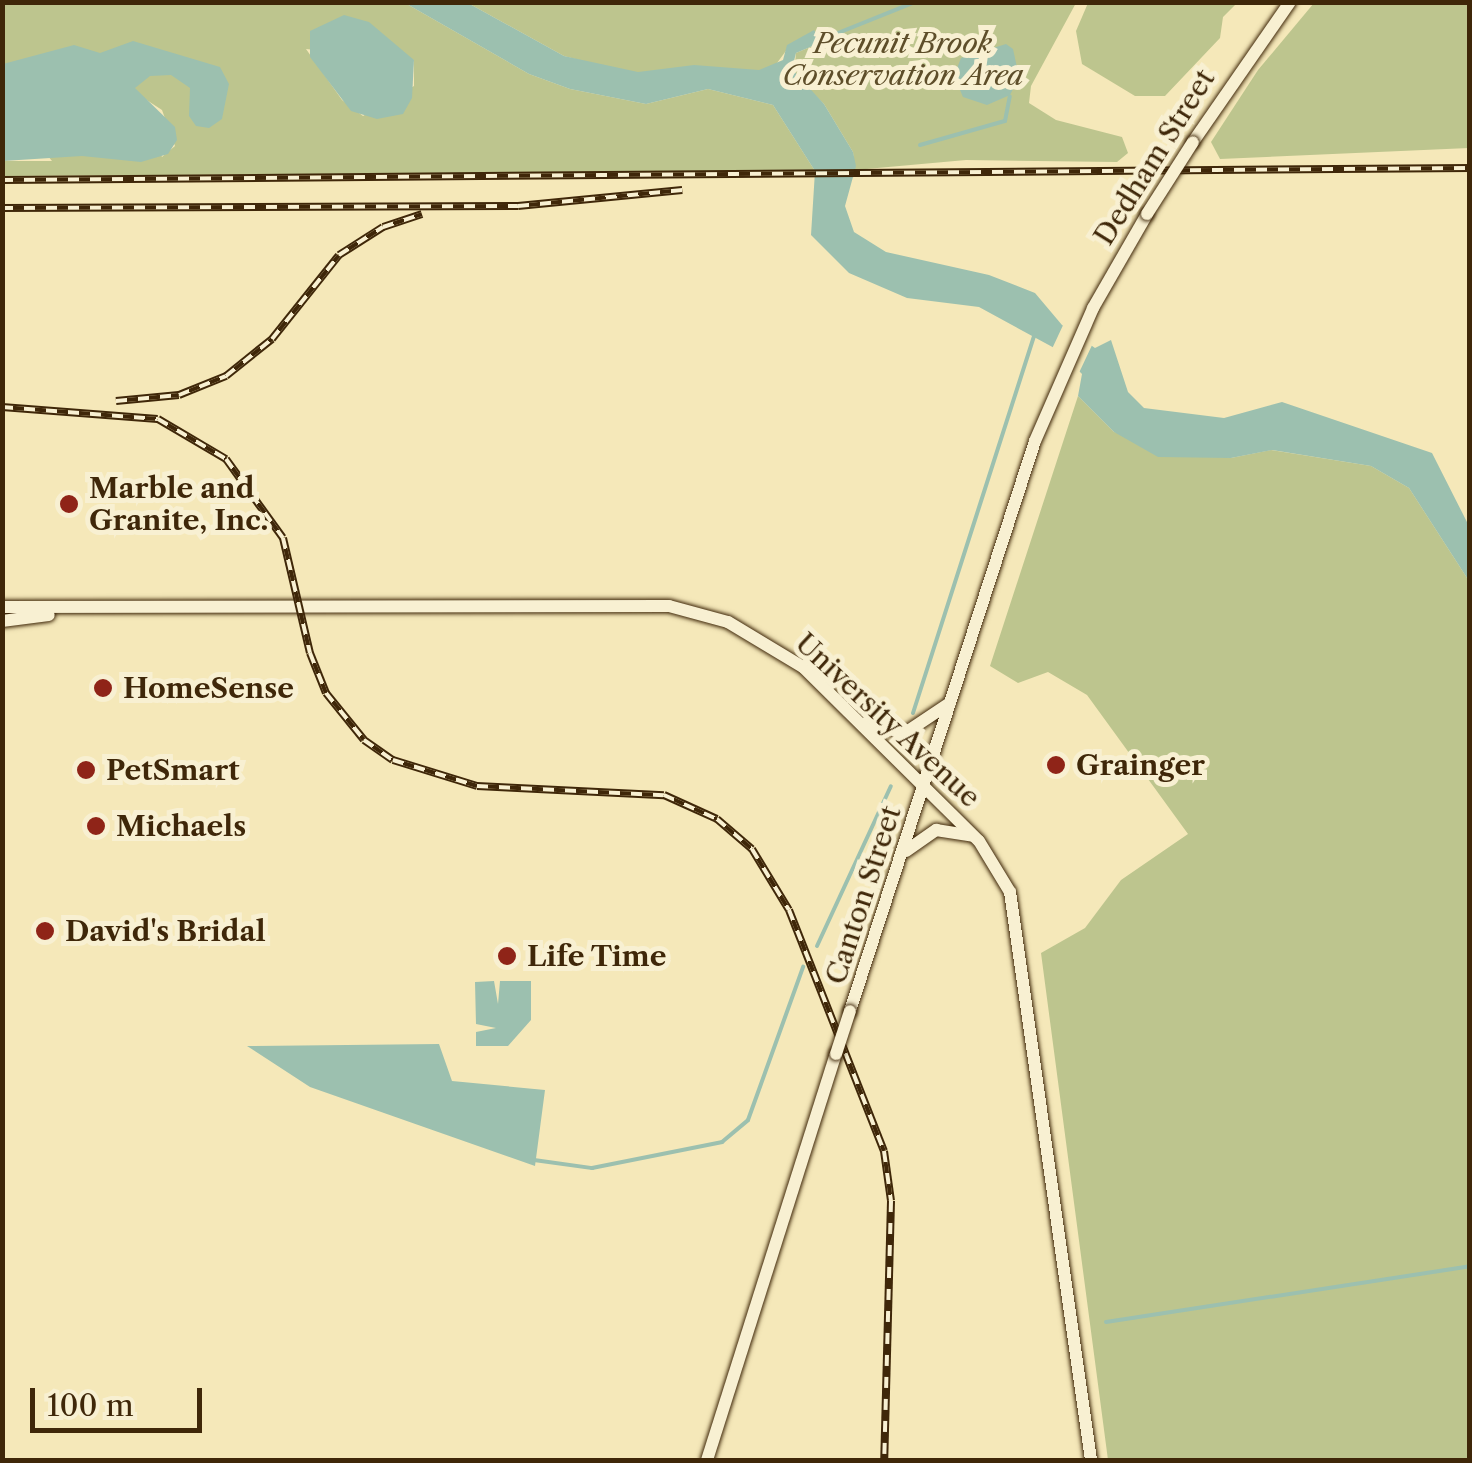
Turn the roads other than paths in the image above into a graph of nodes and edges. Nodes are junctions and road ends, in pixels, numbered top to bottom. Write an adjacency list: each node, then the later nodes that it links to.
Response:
1 (1290, 2): 2 (main road, Dedham Street, bridge)
2 (1074, 348): 6 (main road, Canton Street)
3 (2, 607): 4 (main road, University Avenue)
4 (72, 610): 5 (main road, University Avenue); 7 (main road, University Avenue)
5 (2, 621)
6 (952, 701): 7 (main road); 8 (main road, Canton Street)
7 (856, 718): 8 (main road, University Avenue)
8 (925, 786): 9 (main road, University Avenue); 10 (main road, Canton Street)
9 (980, 841): 10 (main road); 12 (main road, University Avenue)
10 (902, 856): 11 (main road, Canton Street, bridge)
11 (707, 1460)
12 (1091, 1460)

